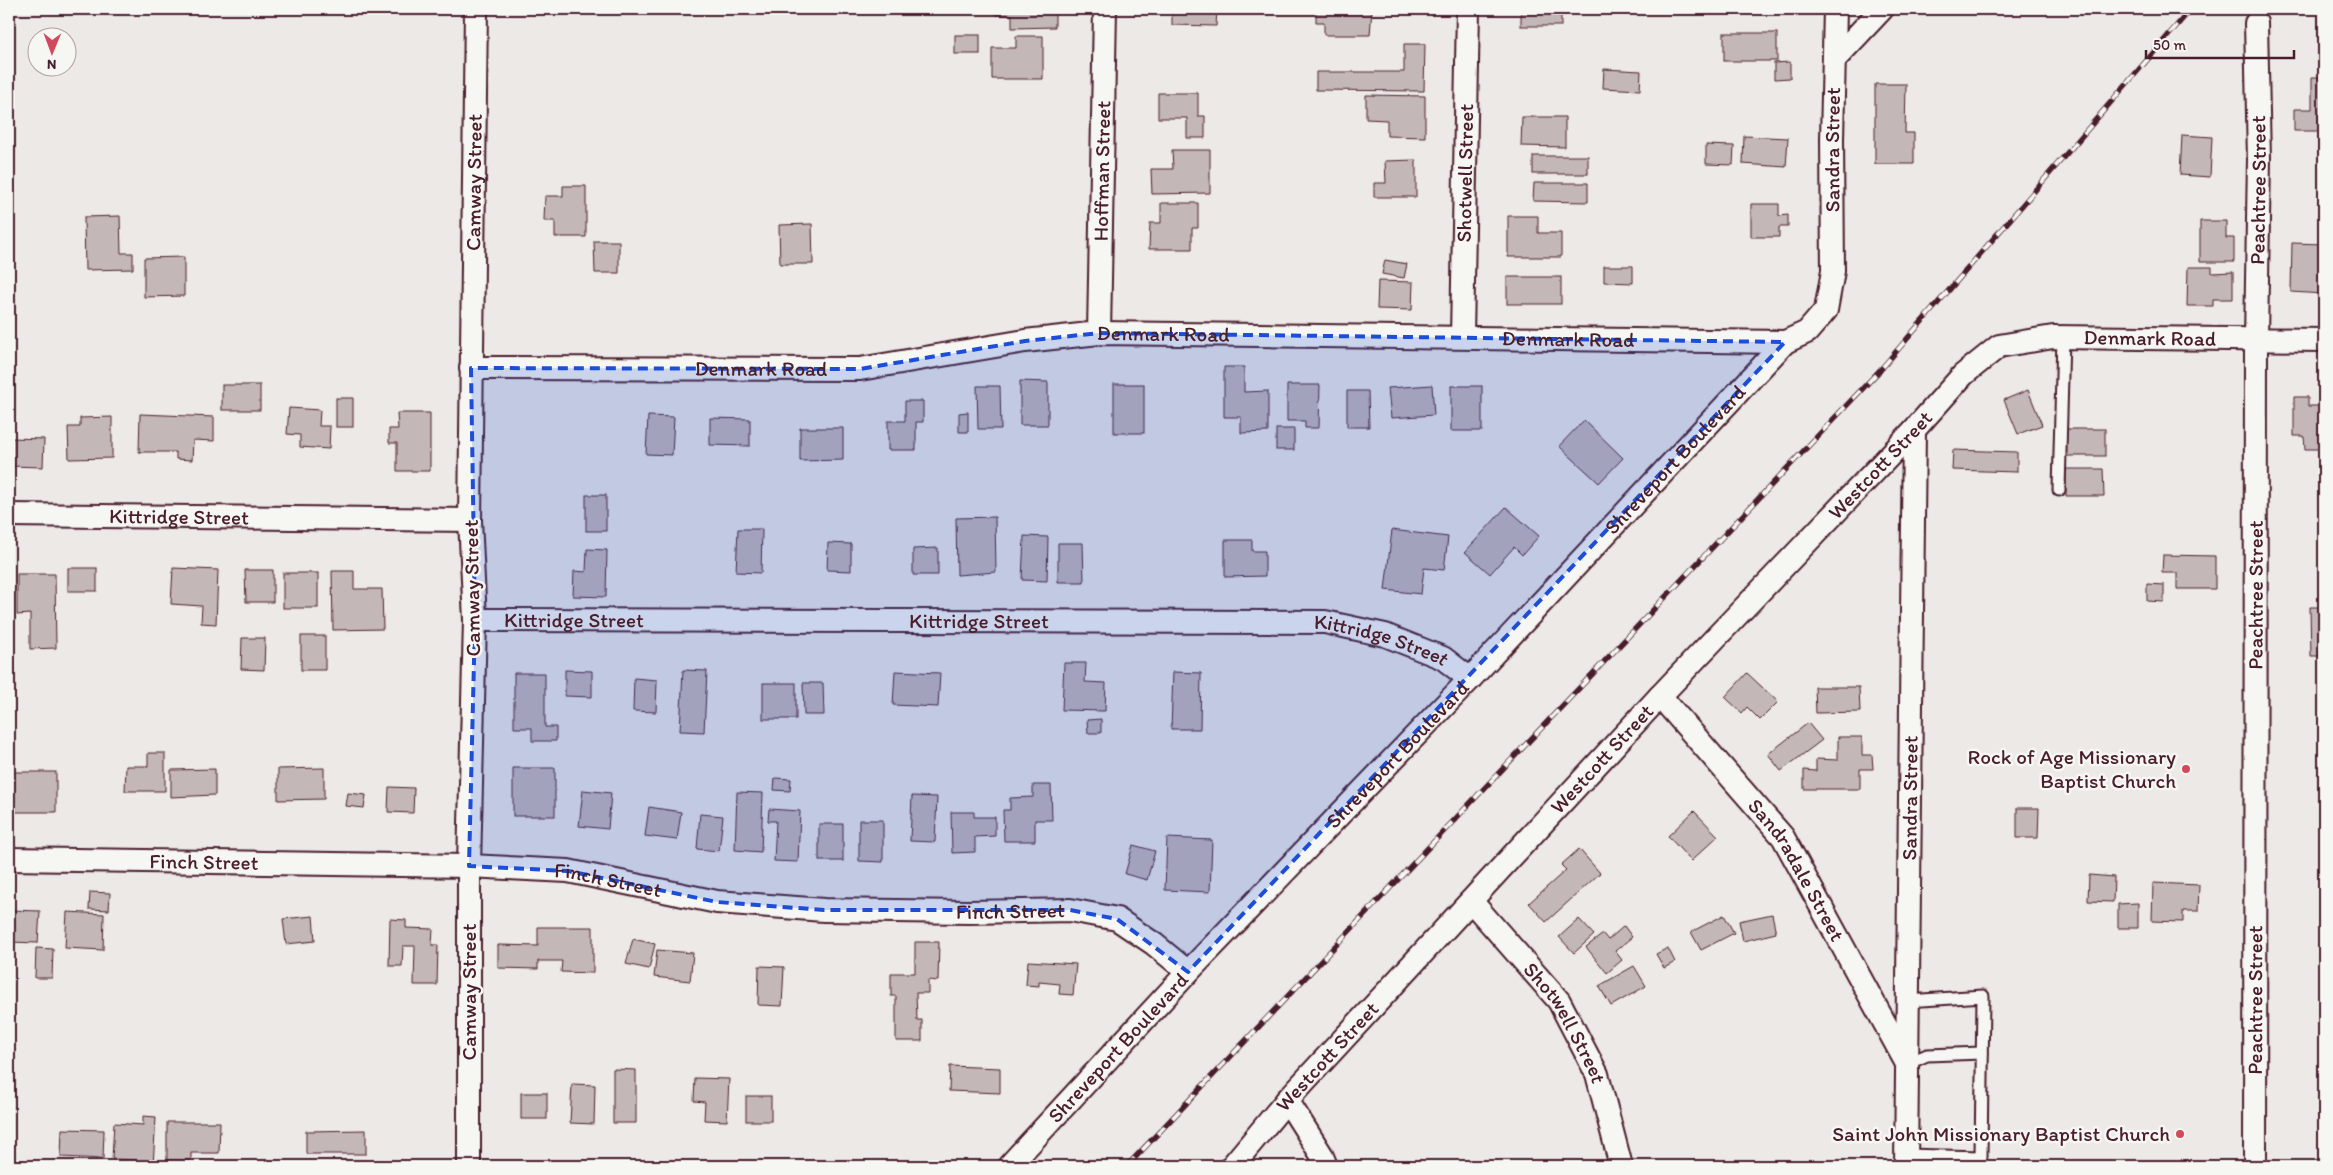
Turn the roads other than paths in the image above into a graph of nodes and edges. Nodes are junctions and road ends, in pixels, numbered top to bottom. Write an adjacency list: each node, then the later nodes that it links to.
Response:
1 (476, 9): 16 (street, Camway Street)
2 (1105, 9): 9 (street, Hoffman Street)
3 (1468, 9): 10 (street, Shotwell Street)
4 (1835, 9): 7 (street, Sandra Street)
5 (1882, 9): 7 (street)
6 (2256, 22): 12 (street, Peachtree Street)
7 (1835, 59): 8 (street, Sandra Street)
8 (1830, 291): 14 (street, Denmark Road)
9 (1099, 333): 10 (street, Denmark Road); 16 (street, Denmark Road)
10 (1462, 337): 14 (street, Denmark Road)
11 (2063, 337): 12 (street, Denmark Road); 15 (street, Denmark Road); 18 (lane)
12 (2256, 340): 13 (street, Denmark Road); 38 (street, Peachtree Street)
13 (2324, 340)
14 (1785, 342): 22 (street, Shreveport Boulevard)
15 (1981, 360): 17 (street, Westcott Street)
16 (471, 368): 20 (street, Camway Street)
17 (1914, 430): 23 (street, Westcott Street); 28 (street, Sandra Street)
18 (2059, 490)
19 (9, 515): 20 (street, Kittridge Street)
20 (470, 520): 21 (street, Camway Street)
21 (475, 620): 22 (street, Kittridge Street); 25 (street, Camway Street)
22 (1470, 679): 27 (street, Shreveport Boulevard)
23 (1660, 696): 26 (street, Westcott Street); 30 (street, Sandradale Street)
24 (9, 859): 25 (street, Finch Street)
25 (469, 866): 27 (street, Finch Street); 33 (street, Camway Street)
26 (1471, 901): 31 (street, Westcott Street); 37 (street, Shotwell Street)
27 (1188, 972): 34 (street, Shreveport Boulevard)
28 (1907, 1001): 29 (lane); 30 (street, Sandra Street)
29 (1982, 1053): 30 (lane); 32 (lane)
30 (1907, 1064): 32 (street, Sandra Street)
31 (1287, 1100): 35 (street, Westcott Street); 36 (street)
32 (1906, 1161)
33 (469, 1166)
34 (1009, 1166)
35 (1232, 1166)
36 (1326, 1166)
37 (1621, 1166)
38 (2255, 1166)

